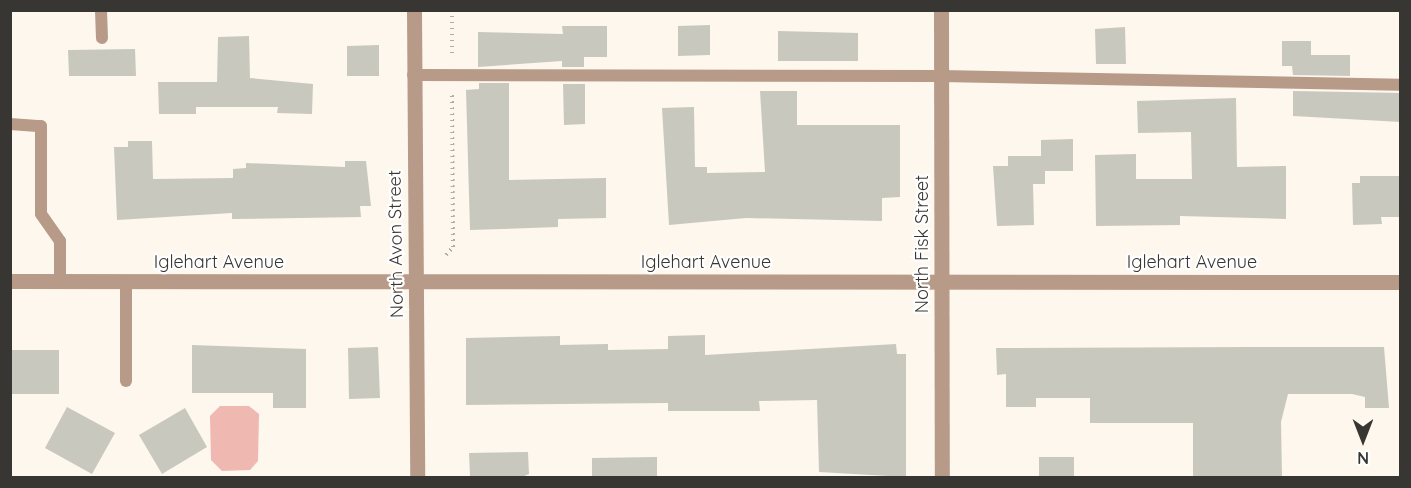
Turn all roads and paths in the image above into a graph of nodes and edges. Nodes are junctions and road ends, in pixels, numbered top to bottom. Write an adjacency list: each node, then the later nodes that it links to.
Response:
1 (101, 10): 5 (lane)
2 (414, 10): 6 (street, North Avon Street)
3 (452, 10): 7 (path)
4 (940, 10): 8 (street, North Fisk Street)
5 (102, 38)
6 (413, 75): 7 (lane); 15 (street, North Avon Street)
7 (452, 75): 8 (lane); 11 (path)
8 (941, 76): 9 (lane); 16 (street, North Fisk Street)
9 (1401, 85)
10 (10, 124): 13 (lane)
11 (446, 255)
12 (10, 281): 13 (street, Iglehart Avenue)
13 (60, 281): 14 (street, Iglehart Avenue)
14 (126, 281): 15 (street, Iglehart Avenue); 18 (lane)
15 (416, 281): 16 (street, Iglehart Avenue); 19 (street, North Avon Street)
16 (941, 281): 17 (street, Iglehart Avenue); 20 (street, North Fisk Street)
17 (1401, 282)
18 (126, 381)
19 (417, 477)
20 (942, 477)

